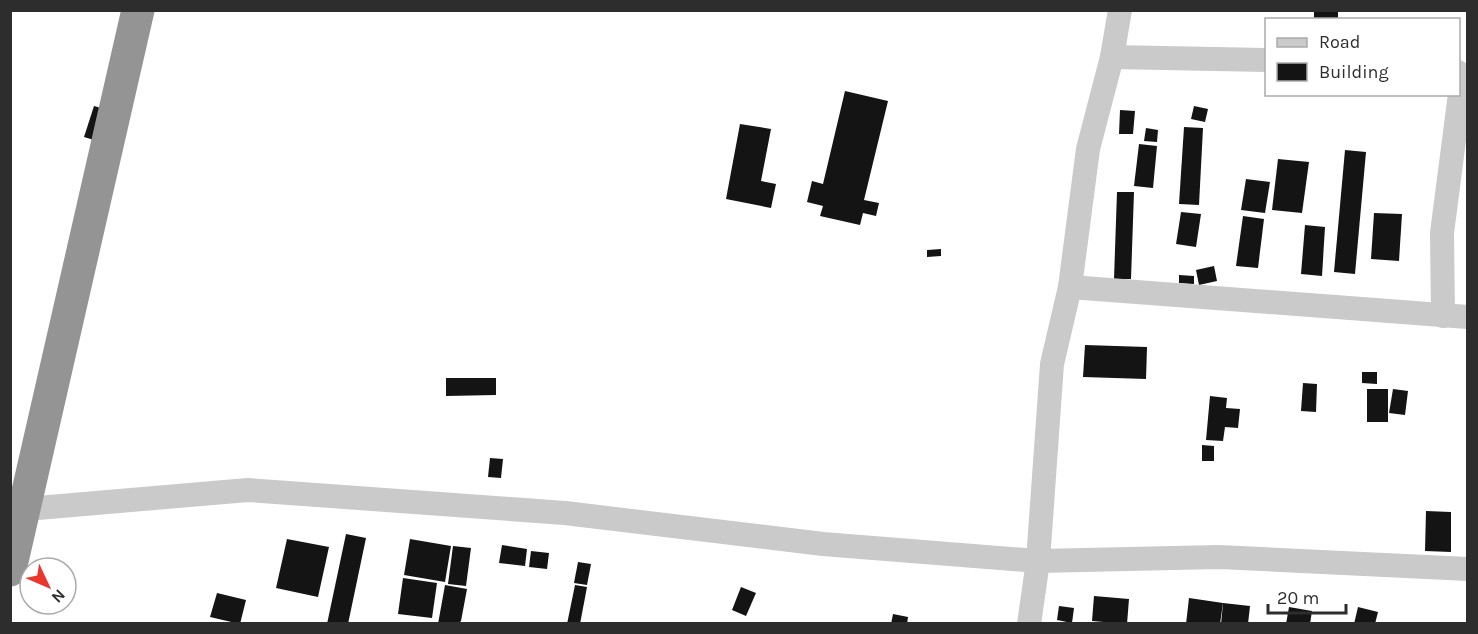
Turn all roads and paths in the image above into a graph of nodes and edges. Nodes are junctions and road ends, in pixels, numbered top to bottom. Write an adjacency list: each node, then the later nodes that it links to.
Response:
1 (138, 10): 9 (highway)
2 (1120, 10): 3 (street)
3 (1112, 57): 4 (street); 6 (street)
4 (1265, 60)
5 (1460, 96): 7 (street)
6 (1070, 287): 7 (street); 10 (street)
7 (1443, 316): 8 (street)
8 (1467, 317)
9 (26, 509): 10 (street); 12 (highway)
10 (1038, 561): 11 (street); 13 (street)
11 (1467, 569)
12 (10, 570)
13 (1029, 624)

